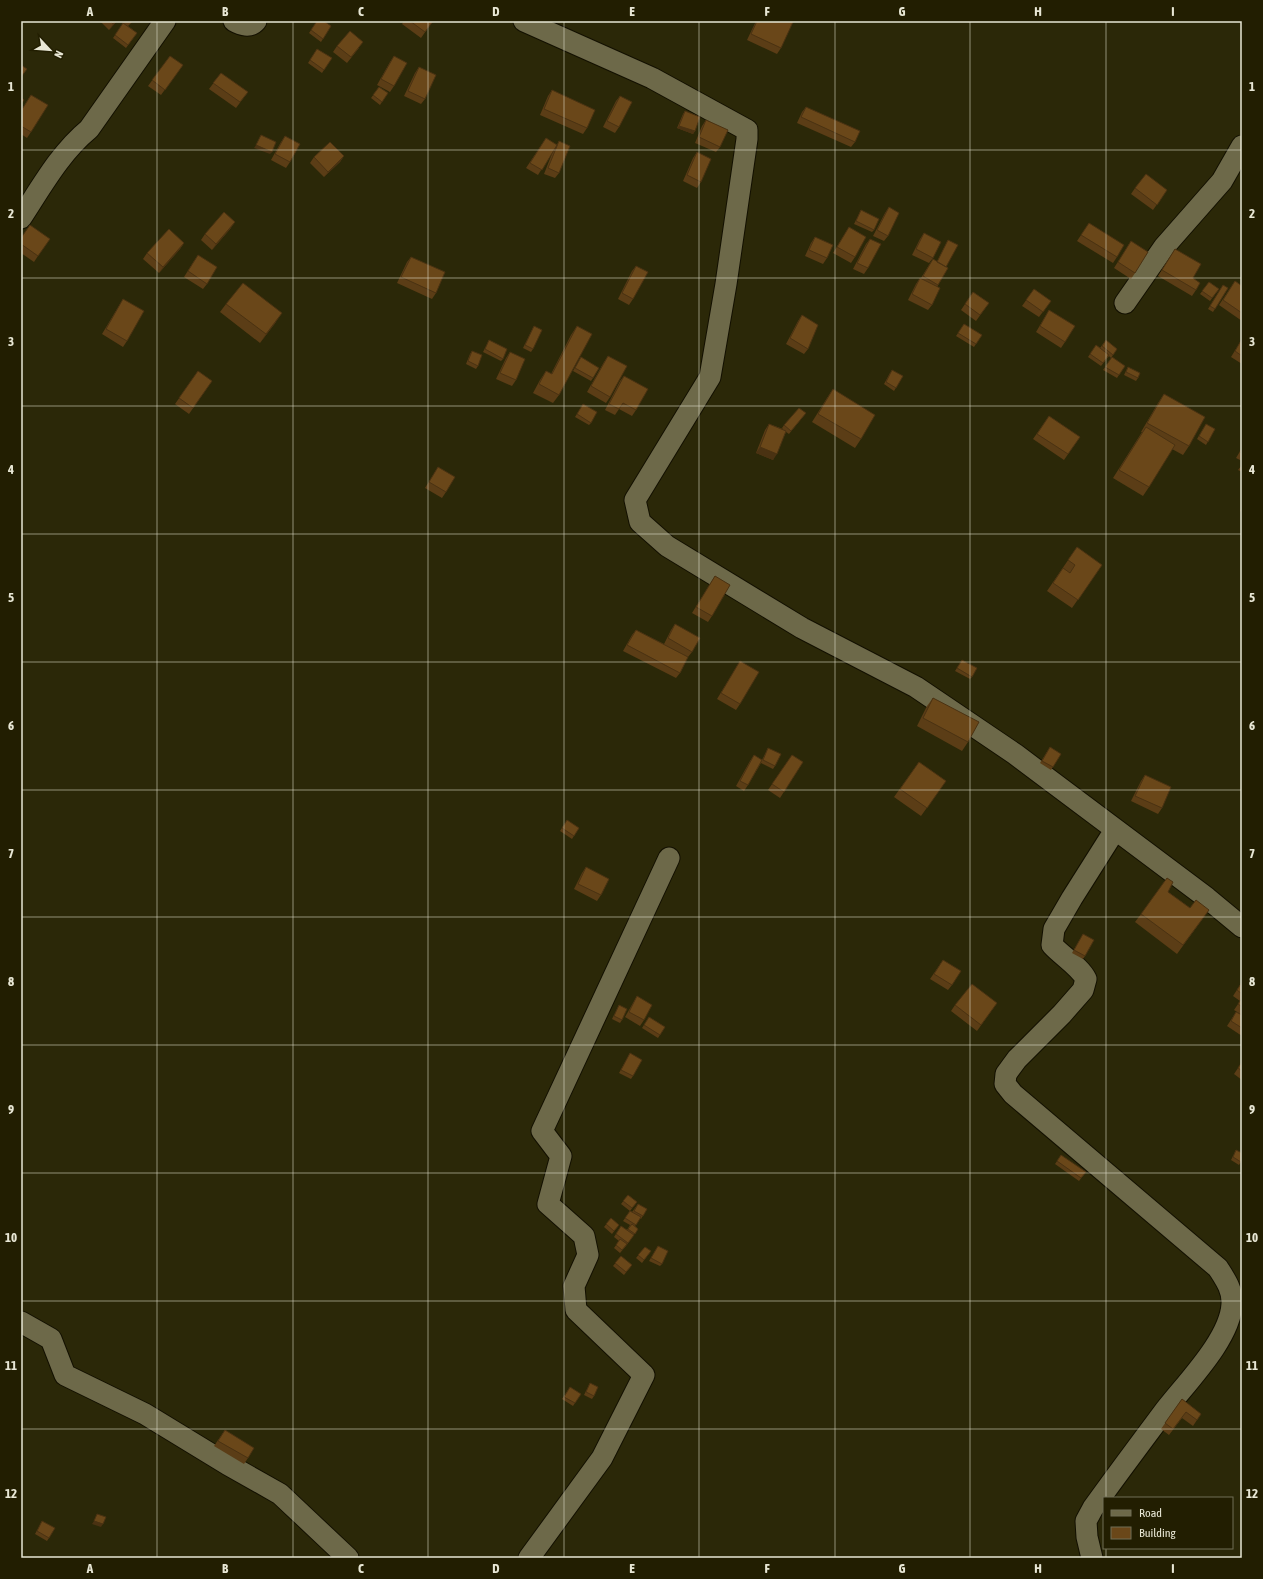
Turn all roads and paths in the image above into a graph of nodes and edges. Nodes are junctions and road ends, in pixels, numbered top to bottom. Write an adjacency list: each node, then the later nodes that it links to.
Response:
1 (165, 21): 6 (street)
2 (234, 21): 3 (street)
3 (256, 21)
4 (524, 21): 8 (street)
5 (1242, 146): 7 (street)
6 (21, 218)
7 (1125, 303)
8 (1116, 830): 10 (street); 14 (street)
9 (669, 858): 13 (street)
10 (1242, 927)
11 (21, 1322): 12 (street)
12 (348, 1558)
13 (529, 1558)
14 (1092, 1558)

